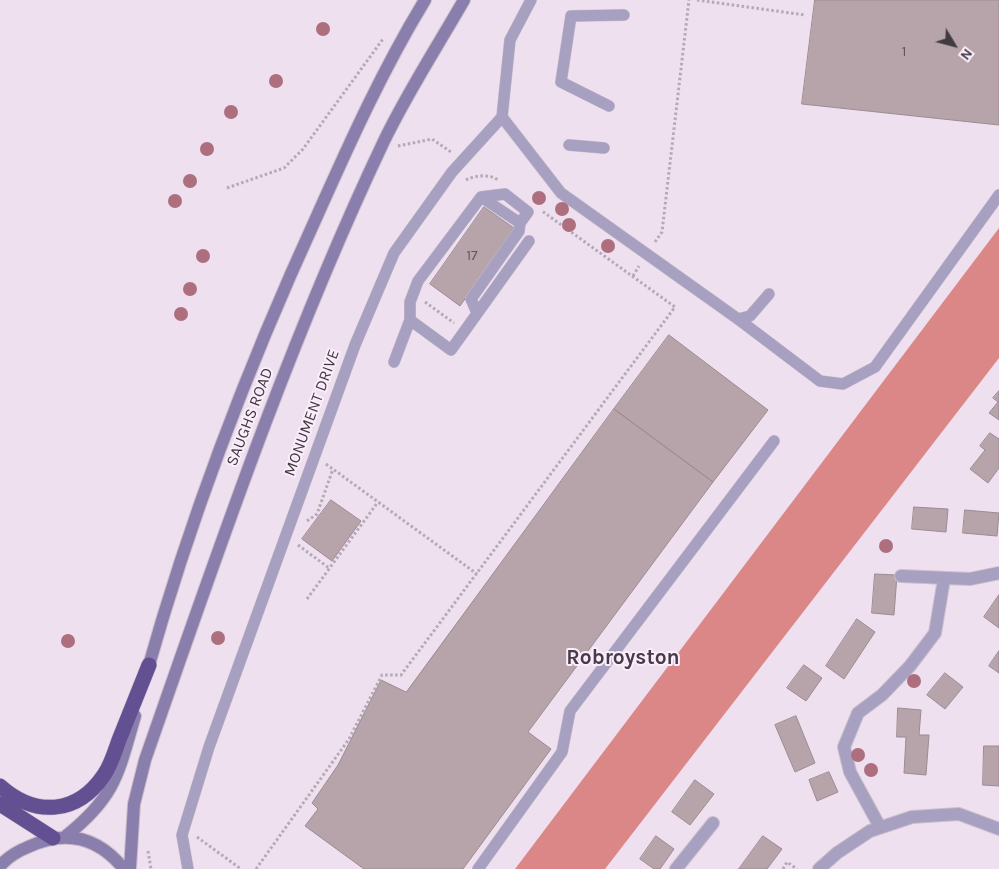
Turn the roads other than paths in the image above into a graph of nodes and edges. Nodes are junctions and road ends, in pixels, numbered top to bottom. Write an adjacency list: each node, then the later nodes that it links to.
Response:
1 (425, 0): 20 (street, SAUGHS ROAD)
2 (464, 0): 29 (street, SAUGHS ROAD)
3 (531, 0): 6 (lane)
4 (624, 15): 5 (lane)
5 (609, 106)
6 (502, 117): 13 (lane); 30 (lane, MONUMENT DRIVE)
7 (570, 145): 8 (lane)
8 (604, 148)
9 (999, 195): 13 (lane)
10 (529, 241): 12 (lane)
11 (769, 294): 13 (lane)
12 (477, 313): 14 (lane); 14 (lane)
13 (738, 319)
14 (410, 320): 15 (lane)
15 (394, 362)
16 (774, 441): 31 (lane)
17 (999, 573): 19 (street)
18 (901, 576): 19 (street)
19 (944, 579): 24 (street)
20 (149, 665): 21 (highway); 26 (street, SAUGHS ROAD)
21 (0, 786)
22 (0, 804): 26 (highway)
23 (713, 823): 32 (street)
24 (880, 828): 25 (street); 33 (street)
25 (999, 829)
26 (59, 837): 27 (street); 28 (street)
27 (0, 866)
28 (124, 869)
29 (130, 869)
30 (188, 869)
31 (478, 869)
32 (676, 869)
33 (819, 869)

